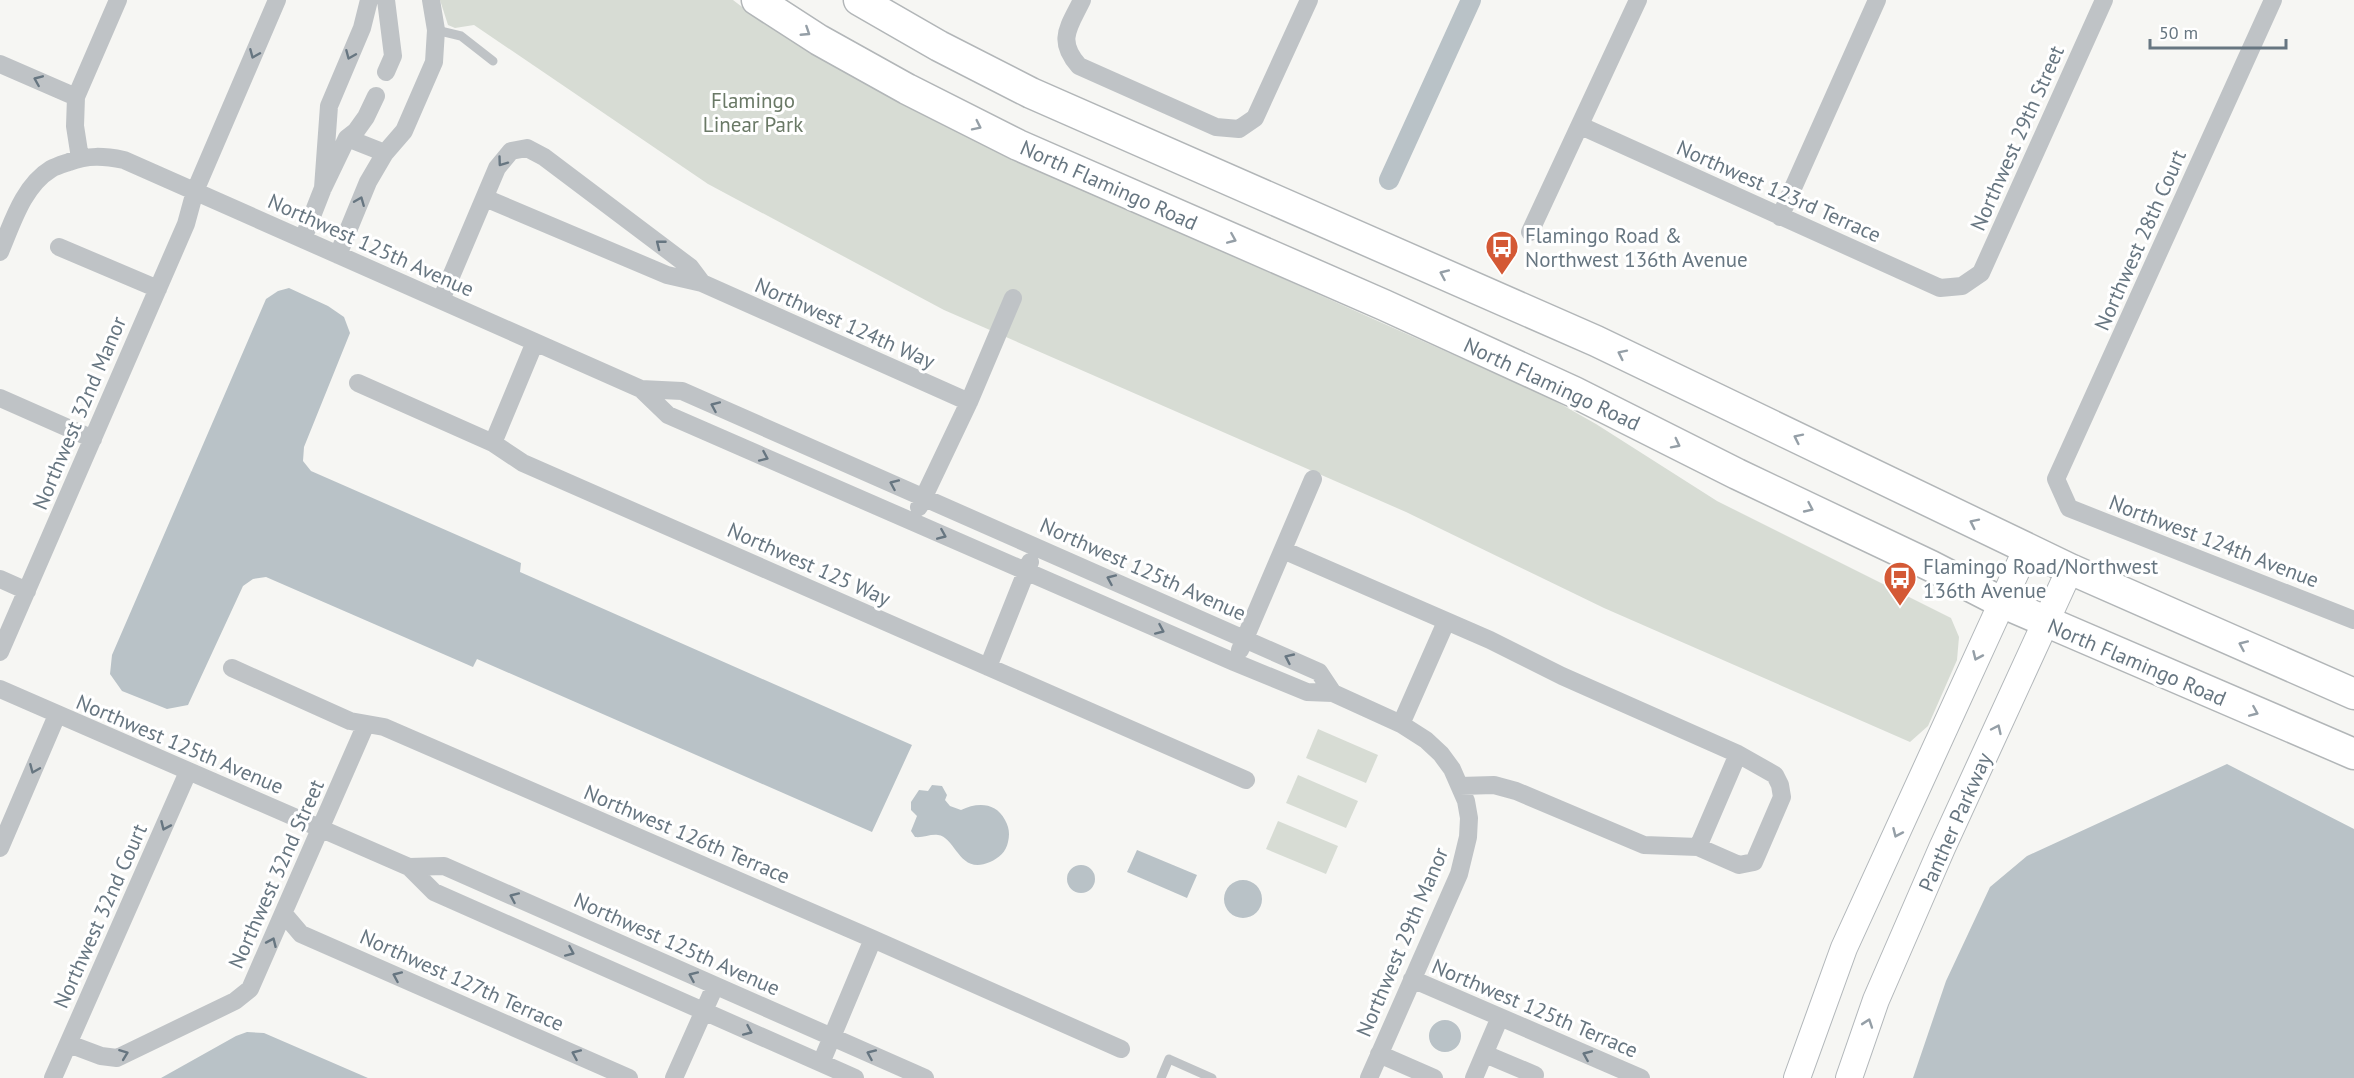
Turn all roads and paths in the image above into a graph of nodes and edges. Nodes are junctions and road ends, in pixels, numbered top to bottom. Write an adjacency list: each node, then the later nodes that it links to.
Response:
1 (118, 0): 19 (street)
2 (277, 0): 25 (street, Northwest 32nd Manor, one-way to 25)
3 (369, 0): 24 (street, one-way to 24)
4 (386, 0): 17 (street)
5 (431, 0): 14 (street)
6 (757, 0): 57 (highway, North Flamingo Road, one-way to 57)
7 (859, 0): 51 (highway, one-way to 7)
8 (1082, 0): 9 (street)
9 (1309, 0)
10 (1638, 0): 20 (street)
11 (1877, 0): 27 (street)
12 (2104, 0): 35 (street, Northwest 29th Street)
13 (2273, 0): 48 (street, Northwest 28th Court)
14 (436, 30): 15 (lane); 22 (street)
15 (493, 61)
16 (0, 64): 19 (street, one-way to 16)
17 (386, 72)
18 (376, 96): 21 (street)
19 (76, 97): 23 (street)
20 (1581, 126): 27 (street, Northwest 123rd Terrace); 29 (street)
21 (347, 138): 22 (street); 24 (street)
22 (386, 153): 33 (street, one-way to 22)
23 (80, 158): 25 (street, Northwest 125th Avenue); 28 (street)
24 (323, 188): 30 (street)
25 (195, 191): 30 (street, Northwest 125th Avenue); 36 (street, Northwest 32nd Manor)
26 (485, 198): 34 (street, Northwest 124th Way); 34 (street, Northwest 124th Way, one-way to 26); 38 (street, Northwest 124th Way)
27 (1780, 217): 35 (street, Northwest 123rd Terrace)
28 (6, 225): 32 (street)
29 (1530, 232)
30 (303, 239): 33 (street, Northwest 125th Avenue)
31 (59, 248): 36 (street)
32 (0, 252)
33 (338, 255): 38 (street, Northwest 125th Avenue)
34 (702, 283): 43 (street, Northwest 124th Way)
35 (1962, 286)
36 (158, 289): 44 (street, Northwest 32nd Manor)
37 (1013, 298): 43 (street)
38 (441, 300): 39 (street, Northwest 125th Avenue)
39 (535, 342): 41 (street, Northwest 125th Avenue); 45 (street)
40 (357, 383): 45 (street, Northwest 125 Way)
41 (641, 389): 47 (street, Northwest 125th Avenue, one-way to 41); 49 (street, Northwest 125th Avenue, one-way to 49)
42 (0, 398): 44 (street)
43 (969, 402): 47 (street)
44 (93, 439): 56 (street, Northwest 32nd Manor)
45 (493, 443): 64 (street, Northwest 125 Way)
46 (1313, 479): 52 (street)
47 (924, 497): 49 (street); 50 (street, Northwest 125th Avenue)
48 (2062, 499): 58 (street, Northwest 124th Avenue)
49 (912, 522): 54 (street, Northwest 125th Avenue, one-way to 54)
50 (1037, 547): 54 (street); 61 (street, Northwest 125th Avenue, one-way to 50)
51 (2027, 548): 53 (highway); 57 (main road)
52 (1283, 550): 59 (street); 61 (street)
53 (2070, 569): 60 (main road, Panther Parkway); 68 (highway, one-way to 53)
54 (1025, 571): 63 (street, Northwest 125th Avenue, one-way to 63); 64 (street)
55 (0, 579): 56 (street)
56 (27, 591): 62 (street, Northwest 32nd Manor)
57 (2001, 602): 60 (highway, North Flamingo Road); 105 (main road, one-way to 105)
58 (2354, 620)
59 (1446, 622): 71 (street); 72 (street)
60 (2046, 622): 73 (highway, North Flamingo Road, one-way to 73); 106 (main road, Panther Parkway, one-way to 60)
61 (1245, 638): 63 (street); 67 (street, Northwest 125th Avenue, one-way to 61)
62 (0, 652)
63 (1234, 662): 67 (street, Northwest 125th Avenue)
64 (988, 667): 75 (street, Northwest 125 Way)
65 (232, 668): 70 (street, Northwest 126th Terrace)
66 (0, 690): 69 (street, Northwest 125th Avenue)
67 (1333, 693): 71 (street, Northwest 125th Avenue)
68 (2354, 694)
69 (57, 715): 74 (street, Northwest 125th Avenue); 79 (street, one-way to 79)
70 (366, 724): 77 (street, Northwest 32nd Street); 82 (street, Northwest 126th Terrace)
71 (1401, 724): 76 (street, Northwest 125th Avenue)
72 (1738, 754): 78 (street); 78 (street)
73 (2354, 754)
74 (188, 772): 77 (street, Northwest 125th Avenue); 88 (street, Northwest 32nd Court, one-way to 88)
75 (1246, 780)
76 (1460, 786): 78 (street); 83 (street, Northwest 29th Manor)
77 (320, 830): 80 (street, Northwest 125th Avenue); 81 (street, Northwest 32nd Street)
78 (1698, 847)
79 (0, 848)
80 (409, 867): 84 (street, Northwest 125th Avenue, one-way to 80); 85 (street, Northwest 125th Avenue, one-way to 85)
81 (284, 914): 88 (street, Northwest 32nd Street, one-way to 81); 95 (street, Northwest 127th Terrace, one-way to 81)
82 (873, 939): 87 (street); 89 (street, Northwest 126th Terrace)
83 (1412, 979): 86 (street, Northwest 125th Terrace); 90 (street, Northwest 29th Manor)
84 (715, 986): 85 (street); 87 (street, Northwest 125th Avenue)
85 (704, 1012): 92 (street, Northwest 125th Avenue, one-way to 92); 96 (street)
86 (1500, 1017): 91 (street); 104 (street, Northwest 125th Terrace, one-way to 86)
87 (832, 1036): 92 (street); 98 (street, Northwest 125th Avenue, one-way to 87)
88 (69, 1044): 94 (street, Northwest 32nd Court)
89 (1121, 1049)
90 (1379, 1054): 101 (street, Northwest 29th Manor); 102 (street)
91 (1485, 1054): 93 (street); 103 (street)
92 (821, 1063): 97 (street, Northwest 125th Avenue)
93 (1535, 1075)
94 (53, 1078)
95 (629, 1078)
96 (674, 1078)
97 (855, 1078)
98 (925, 1078)
99 (1161, 1078): 100 (lane)
100 (1212, 1078)
101 (1369, 1078)
102 (1434, 1078)
103 (1474, 1078)
104 (1641, 1078)
105 (1797, 1078)
106 (1849, 1078)

